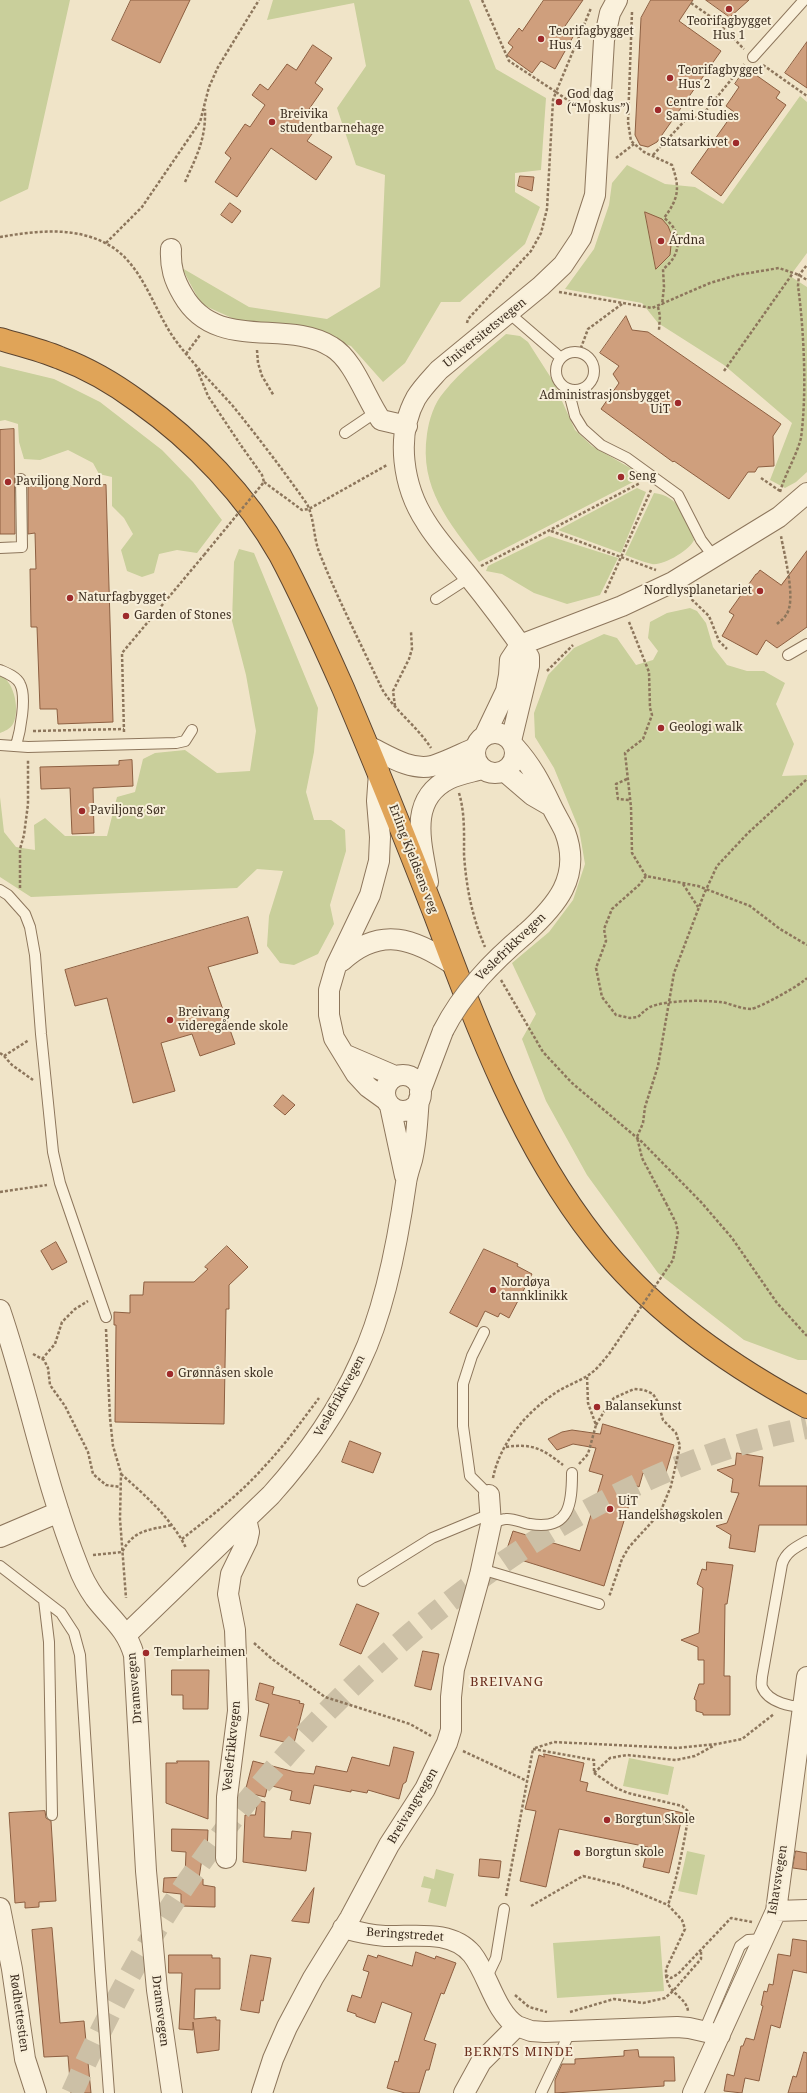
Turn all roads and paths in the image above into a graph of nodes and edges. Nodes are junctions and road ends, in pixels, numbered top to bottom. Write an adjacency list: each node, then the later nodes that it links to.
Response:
1 (259, 0): 10 (path)
2 (482, 0): 8 (path)
3 (804, 0): 7 (lane)
4 (624, 3): 11 (street, Universitetsvegen); 12 (path)
5 (691, 3): 7 (path)
6 (592, 7): 8 (path)
7 (752, 56): 9 (path); 14 (path)
8 (556, 92): 11 (path); 29 (path)
9 (807, 96)
10 (205, 104): 15 (path); 17 (path)
11 (599, 122): 23 (street, Universitetsvegen)
12 (634, 144): 13 (path); 14 (path)
13 (623, 153)
14 (653, 155): 25 (path)
15 (185, 182)
16 (0, 237): 17 (path)
17 (106, 243): 33 (path)
18 (171, 249): 28 (street)
19 (807, 265): 21 (path)
20 (793, 273): 21 (path); 25 (path); 37 (path)
21 (799, 275): 22 (path); 48 (path)
22 (807, 280)
23 (542, 286): 24 (path); 27 (street, Universitetsvegen)
24 (623, 304): 26 (path); 32 (path)
25 (662, 305): 26 (path)
26 (658, 307): 30 (path)
27 (510, 314): 35 (lane); 41 (street, Universitetsvegen)
28 (210, 323): 33 (path); 40 (street)
29 (467, 326)
30 (659, 330)
31 (0, 339): 80 (highway, Erling Kjeldsens veg)
32 (579, 353): 35 (lane); 38 (lane)
33 (186, 354): 36 (path)
34 (258, 355): 39 (path)
35 (562, 358): 38 (lane)
36 (196, 366): 47 (path, bridge); 50 (path)
37 (724, 371)
38 (568, 389): 44 (lane)
39 (274, 396)
40 (376, 412): 41 (street); 42 (lane)
41 (406, 426): 57 (street, Universitetsvegen)
42 (345, 433)
43 (391, 462): 50 (path)
44 (652, 475): 52 (path); 54 (path); 55 (lane)
45 (761, 478): 48 (path)
46 (21, 479): 53 (lane)
47 (264, 482): 50 (path); 72 (path, bridge)
48 (780, 491): 51 (path)
49 (807, 493): 51 (street)
50 (310, 509): 71 (path)
51 (780, 526): 55 (street); 62 (path)
52 (551, 531): 54 (path); 57 (path)
53 (0, 548)
54 (622, 557): 56 (path); 59 (path)
55 (714, 557): 65 (street)
56 (656, 570)
57 (474, 572): 60 (lane); 65 (street, Universitetsvegen)
58 (688, 596): 67 (path)
59 (604, 598)
60 (436, 599)
61 (628, 621): 86 (path)
62 (777, 624)
63 (411, 632): 71 (path)
64 (577, 641): 70 (path)
65 (520, 644): 75 (street); 76 (street, Universitetsvegen)
66 (807, 644): 68 (lane)
67 (727, 649)
68 (788, 655)
69 (0, 670): 74 (lane)
70 (545, 673)
71 (395, 706): 82 (path)
72 (124, 729): 74 (path); 78 (path)
73 (192, 730): 78 (lane)
74 (20, 731): 79 (lane)
75 (480, 742): 76 (street); 80 (street); 83 (street)
76 (512, 744): 84 (street); 90 (street, Veslefrikkvegen)
77 (0, 745): 79 (lane)
78 (124, 745): 81 (lane)
79 (16, 746): 81 (lane)
80 (368, 746): 85 (highway, Erling Kjeldsens veg)
81 (28, 747): 95 (path)
82 (433, 750)
83 (482, 769): 84 (street); 97 (street)
84 (504, 771): 90 (street)
85 (379, 772): 97 (highway, Erling Kjeldsens veg); 101 (street)
86 (627, 779): 89 (path); 89 (path)
87 (807, 779): 94 (path)
88 (459, 791): 99 (path)
89 (630, 800): 91 (path)
90 (551, 806): 106 (street, Veslefrikkvegen, bridge)
91 (646, 876): 92 (path); 104 (path)
92 (683, 884): 94 (path); 96 (path)
93 (0, 890): 95 (lane)
94 (706, 890): 96 (path); 98 (path)
95 (19, 906): 105 (lane)
96 (699, 907): 104 (path)
97 (434, 913): 100 (highway, Erling Kjeldsens veg)
98 (807, 945)
99 (486, 948)
100 (454, 965): 101 (street); 127 (highway, Erling Kjeldsens veg)
101 (336, 966): 109 (street)
102 (498, 975): 114 (path)
103 (807, 978): 104 (path)
104 (668, 1004): 114 (path)
105 (41, 1034): 108 (path); 111 (lane)
106 (441, 1036): 110 (street, Veslefrikkvegen); 112 (street, Veslefrikkvegen)
107 (0, 1053): 108 (path)
108 (4, 1056): 111 (path)
109 (346, 1056): 110 (street); 113 (street)
110 (399, 1076): 112 (street); 113 (street)
111 (46, 1085): 116 (lane)
112 (420, 1096): 113 (street); 115 (street, Veslefrikkvegen)
113 (388, 1103): 115 (street, Veslefrikkvegen)
114 (637, 1137): 122 (path); 125 (path, bridge)
115 (406, 1180): 135 (street, Veslefrikkvegen)
116 (60, 1183): 117 (path); 118 (lane)
117 (0, 1192)
118 (98, 1294): 120 (lane); 124 (path)
119 (0, 1310): 123 (street, Dramsvegen)
120 (106, 1317): 130 (path)
121 (484, 1332): 133 (lane)
122 (807, 1336)
123 (15, 1356): 124 (path); 134 (street, Dramsvegen)
124 (42, 1359): 132 (path)
125 (587, 1376): 128 (path); 129 (path)
126 (321, 1396): 138 (path)
127 (807, 1407)
128 (596, 1425): 131 (path); 148 (path)
129 (506, 1447): 131 (path); 133 (path)
130 (121, 1473): 132 (path); 136 (path)
131 (572, 1473): 133 (lane)
132 (120, 1487): 141 (path)
133 (490, 1511): 144 (street, Breivangvegen); 145 (lane)
134 (59, 1512): 137 (street); 150 (street, Dramsvegen)
135 (246, 1519): 149 (street, Veslefrikkvegen); 150 (street, Veslefrikkvegen)
136 (172, 1525): 138 (path); 141 (path)
137 (0, 1537)
138 (182, 1539): 140 (path)
139 (807, 1541): 152 (lane)
140 (186, 1548)
141 (122, 1552): 142 (path); 146 (path)
142 (93, 1556)
143 (0, 1566): 147 (lane)
144 (481, 1570): 148 (lane); 153 (street, Breivangvegen)
145 (363, 1581)
146 (126, 1598)
147 (44, 1600): 158 (lane); 178 (lane)
148 (599, 1604)
149 (235, 1630): 153 (path); 159 (street, Veslefrikkvegen)
150 (126, 1635): 179 (street, Dramsvegen)
151 (807, 1677): 152 (street, Ishavsvegen)
152 (798, 1705): 154 (path); 165 (street, Ishavsvegen)
153 (447, 1743): 157 (path); 166 (street, Breivangvegen)
154 (717, 1744): 155 (path); 156 (path)
155 (533, 1749): 156 (path); 157 (path)
156 (594, 1773): 160 (path)
157 (527, 1781): 163 (path)
158 (52, 1815)
159 (226, 1858)
160 (668, 1905): 161 (path); 169 (path)
161 (530, 1906)
162 (0, 1908): 177 (street, Rødhettestien)
163 (504, 1909): 170 (lane)
164 (807, 1910): 165 (street)
165 (776, 1911): 167 (street, Ishavsvegen)
166 (343, 1928): 170 (street, Beringstredet); 180 (street, Breivangvegen)
167 (760, 1931): 168 (path); 176 (street, Ishavsvegen)
168 (701, 1950): 169 (path); 172 (path)
169 (666, 1975): 172 (path)
170 (486, 1979): 175 (street, Beringstredet)
171 (510, 1990): 173 (path)
172 (673, 1991): 174 (path); 176 (path)
173 (551, 2012)
174 (567, 2022): 175 (street); 176 (street); 182 (lane)
175 (517, 2026): 181 (street)
176 (704, 2031): 183 (street, Ishavsvegen)
177 (36, 2093)
178 (109, 2093)
179 (172, 2093)
180 (262, 2093)
181 (464, 2093)
182 (541, 2093)
183 (694, 2093)

